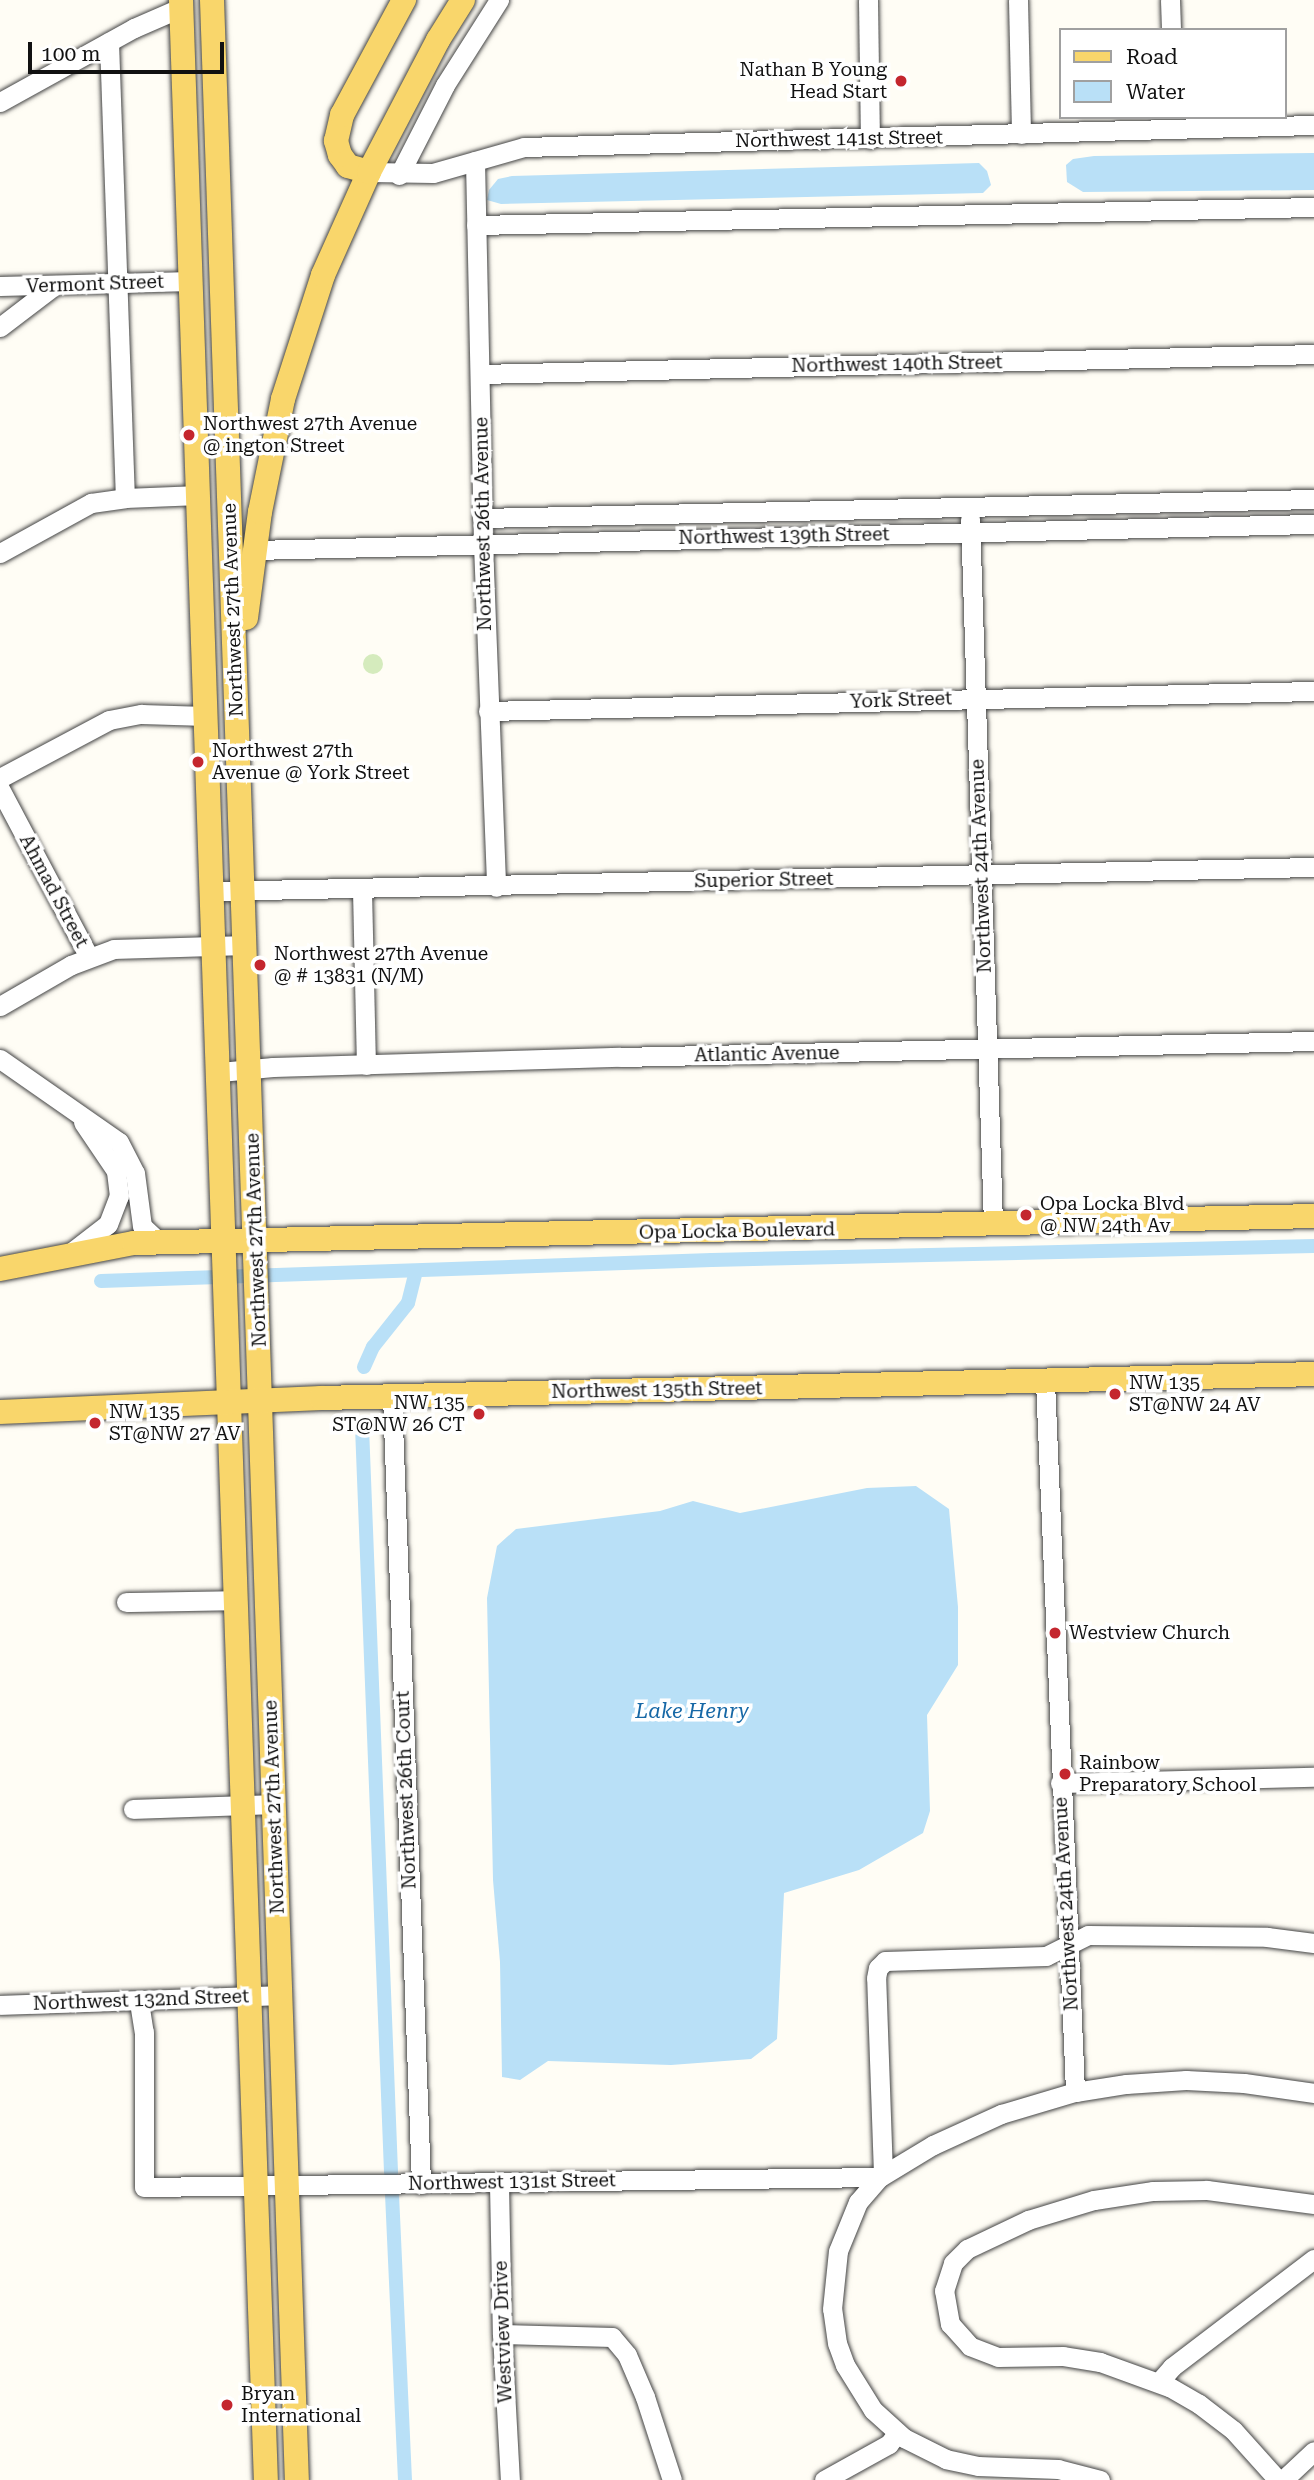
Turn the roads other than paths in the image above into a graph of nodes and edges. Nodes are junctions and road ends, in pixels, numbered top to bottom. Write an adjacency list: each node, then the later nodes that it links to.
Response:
1 (212, 0): 29 (main road, Northwest 27th Avenue)
2 (404, 0): 17 (main road)
3 (463, 0): 17 (main road)
4 (499, 0): 18 (street)
5 (868, 0): 15 (street)
6 (1018, 0): 14 (street)
7 (1170, 0): 9 (street)
8 (185, 2): 10 (street); 21 (main road, Northwest 27th Avenue)
9 (1171, 28)
10 (109, 42): 11 (street); 22 (street)
11 (0, 102)
12 (1174, 122): 13 (street, Northwest 141st Street); 14 (street, Northwest 141st Street)
13 (1314, 125)
14 (1021, 134): 15 (street, Northwest 141st Street)
15 (870, 138): 16 (street, Northwest 141st Street)
16 (475, 161): 18 (street, Northwest 141st Street); 20 (street, Northwest 26th Avenue)
17 (369, 172): 18 (street, Northwest 141st Street); 42 (main road)
18 (399, 175)
19 (1314, 207): 20 (street)
20 (476, 225): 28 (street, Northwest 26th Avenue)
21 (191, 281): 22 (street, Vermont Street); 26 (main road, Northwest 27th Avenue)
22 (116, 284): 23 (street, Vermont Street); 33 (street)
23 (55, 285): 24 (street, Vermont Street); 25 (street)
24 (0, 286)
25 (0, 327)
26 (193, 336): 29 (main road); 30 (main road, Northwest 27th Avenue)
27 (1314, 354): 28 (street, Northwest 140th Street)
28 (480, 374): 37 (street, Northwest 26th Avenue)
29 (225, 380): 31 (main road, Northwest 27th Avenue)
30 (195, 392): 31 (main road); 32 (main road, Northwest 27th Avenue)
31 (227, 429): 44 (main road, Northwest 27th Avenue)
32 (199, 495): 33 (street); 48 (main road, Northwest 27th Avenue)
33 (125, 498): 43 (street)
34 (1314, 499): 35 (street, Northwest 139th Street)
35 (970, 507): 36 (street, Northwest 139th Street); 39 (street, Northwest 24th Avenue)
36 (741, 512): 37 (street, Northwest 139th Street); 40 (street)
37 (482, 518): 41 (street, Northwest 26th Avenue)
38 (1314, 524): 39 (street, Northwest 139th Street)
39 (970, 532): 40 (street, Northwest 139th Street); 46 (street, Northwest 24th Avenue)
40 (741, 537): 41 (street, Northwest 139th Street)
41 (483, 544): 42 (street, Northwest 139th Street); 47 (street, Northwest 26th Avenue)
42 (254, 550): 44 (main road)
43 (0, 553)
44 (236, 666): 54 (main road, Northwest 27th Avenue)
45 (1314, 691): 46 (street, York Street)
46 (975, 698): 47 (street, York Street); 52 (street, Northwest 24th Avenue)
47 (488, 711): 53 (street, Northwest 26th Avenue)
48 (206, 716): 49 (street); 56 (main road, Northwest 27th Avenue)
49 (0, 778)
50 (0, 789): 59 (street, Ahmad Street)
51 (1314, 867): 52 (street, Superior Street)
52 (983, 875): 53 (street, Superior Street); 62 (street, Northwest 24th Avenue)
53 (496, 887): 55 (street, Superior Street)
54 (243, 890): 55 (street, Superior Street); 56 (street, Superior Street); 58 (main road, Northwest 27th Avenue)
55 (362, 890): 64 (street)
56 (213, 891): 57 (main road, Northwest 27th Avenue)
57 (215, 945): 58 (street); 59 (street); 66 (main road, Northwest 27th Avenue)
58 (245, 945): 65 (main road, Northwest 27th Avenue)
59 (89, 957): 60 (street)
60 (0, 1006)
61 (1314, 1041): 62 (street, Atlantic Avenue)
62 (987, 1051): 64 (street, Atlantic Avenue); 69 (street, Northwest 24th Avenue)
63 (0, 1059): 67 (street)
64 (366, 1065): 65 (street, Atlantic Avenue)
65 (250, 1069): 66 (street, Atlantic Avenue); 72 (main road, Northwest 27th Avenue)
66 (219, 1072): 71 (main road, Northwest 27th Avenue)
67 (78, 1115): 70 (street); 73 (street)
68 (1314, 1216): 69 (main road, Opa Locka Boulevard)
69 (993, 1224): 72 (main road, Opa Locka Boulevard)
70 (159, 1242): 71 (main road, Opa Locka Boulevard); 73 (main road, Opa Locka Boulevard)
71 (224, 1248): 72 (main road, Opa Locka Boulevard); 79 (main road, Northwest 27th Avenue)
72 (256, 1249): 78 (main road, Northwest 27th Avenue)
73 (69, 1254): 74 (main road, Opa Locka Boulevard)
74 (6, 1271)
75 (1314, 1374): 76 (main road, Northwest 135th Street)
76 (1045, 1381): 77 (main road, Northwest 135th Street); 84 (street, Northwest 24th Avenue)
77 (392, 1396): 78 (main road, Northwest 135th Street); 97 (street, Northwest 26th Court)
78 (261, 1399): 79 (main road, Northwest 135th Street); 85 (main road, Northwest 27th Avenue)
79 (231, 1402): 80 (main road, Northwest 135th Street); 81 (main road, Northwest 27th Avenue)
80 (0, 1412)
81 (236, 1600): 82 (street); 86 (main road, Northwest 27th Avenue)
82 (126, 1602)
83 (1314, 1777): 84 (street)
84 (1060, 1783): 89 (street, Northwest 24th Avenue)
85 (274, 1804): 86 (street); 90 (main road, Northwest 27th Avenue)
86 (244, 1805): 87 (street); 91 (main road, Northwest 27th Avenue)
87 (133, 1809)
88 (1314, 1943): 89 (street)
89 (1067, 1945): 94 (street, Northwest 24th Avenue); 96 (street)
90 (281, 1995): 91 (street, Northwest 132nd Street); 100 (main road, Northwest 27th Avenue)
91 (250, 1997): 92 (street, Northwest 132nd Street); 99 (main road, Northwest 27th Avenue)
92 (139, 2001): 93 (street, Northwest 132nd Street); 99 (street, Northwest 131st Street)
93 (0, 2006)
94 (1075, 2092): 95 (street); 96 (street)
95 (1314, 2092)
96 (881, 2175): 98 (street, Northwest 131st Street); 105 (street)
97 (421, 2184): 98 (street, Northwest 131st Street); 100 (street, Northwest 131st Street)
98 (499, 2184): 103 (street, Westview Drive)
99 (257, 2185): 100 (street, Northwest 131st Street); 107 (main road, Northwest 27th Avenue)
100 (287, 2185): 108 (main road, Northwest 27th Avenue)
101 (1314, 2204): 104 (street)
102 (1314, 2259): 104 (street)
103 (502, 2334): 109 (street, Westview Drive); 110 (street)
104 (1158, 2382): 113 (street)
105 (897, 2433): 111 (street); 112 (street)
106 (1314, 2451): 113 (street)
107 (266, 2480)
108 (297, 2480)
109 (510, 2480)
110 (672, 2480)
111 (824, 2480)
112 (1100, 2480)
113 (1280, 2480)

